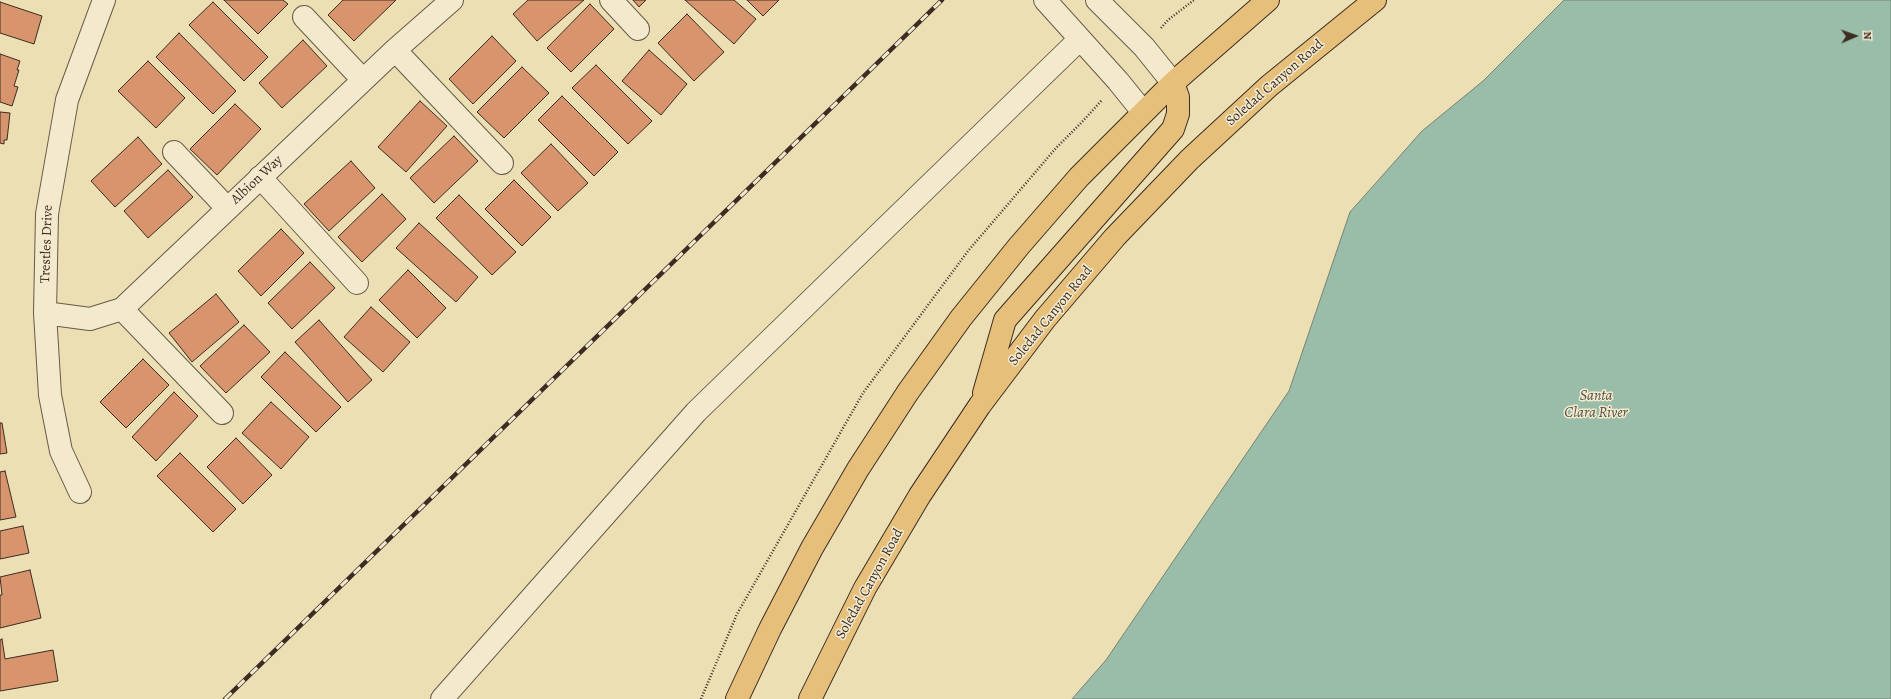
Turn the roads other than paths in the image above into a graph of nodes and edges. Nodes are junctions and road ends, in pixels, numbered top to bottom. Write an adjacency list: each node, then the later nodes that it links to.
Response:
1 (104, 0): 21 (street, Trestles Drive)
2 (452, 0): 11 (street, Albion Way)
3 (612, 0): 9 (street)
4 (1045, 0): 10 (street)
5 (1097, 0): 13 (street)
6 (1268, 0): 13 (main road)
7 (1375, 0): 22 (main road, Soledad Canyon Road)
8 (304, 17): 12 (street)
9 (638, 29)
10 (1080, 39): 14 (street); 25 (street)
11 (395, 50): 12 (street, Albion Way); 16 (street)
12 (363, 80): 17 (street, Albion Way)
13 (1173, 82): 14 (main road); 22 (main road)
14 (1143, 112): 26 (main road)
15 (174, 152): 18 (street)
16 (502, 163)
17 (260, 177): 18 (street, Albion Way); 19 (street)
18 (227, 208): 20 (street, Albion Way)
19 (357, 283)
20 (122, 309): 21 (street, Albion Way); 23 (street)
21 (45, 313): 24 (street, Trestles Drive)
22 (980, 405): 27 (main road, Soledad Canyon Road)
23 (222, 413)
24 (80, 492)
25 (442, 699)
26 (737, 699)
27 (810, 699)

